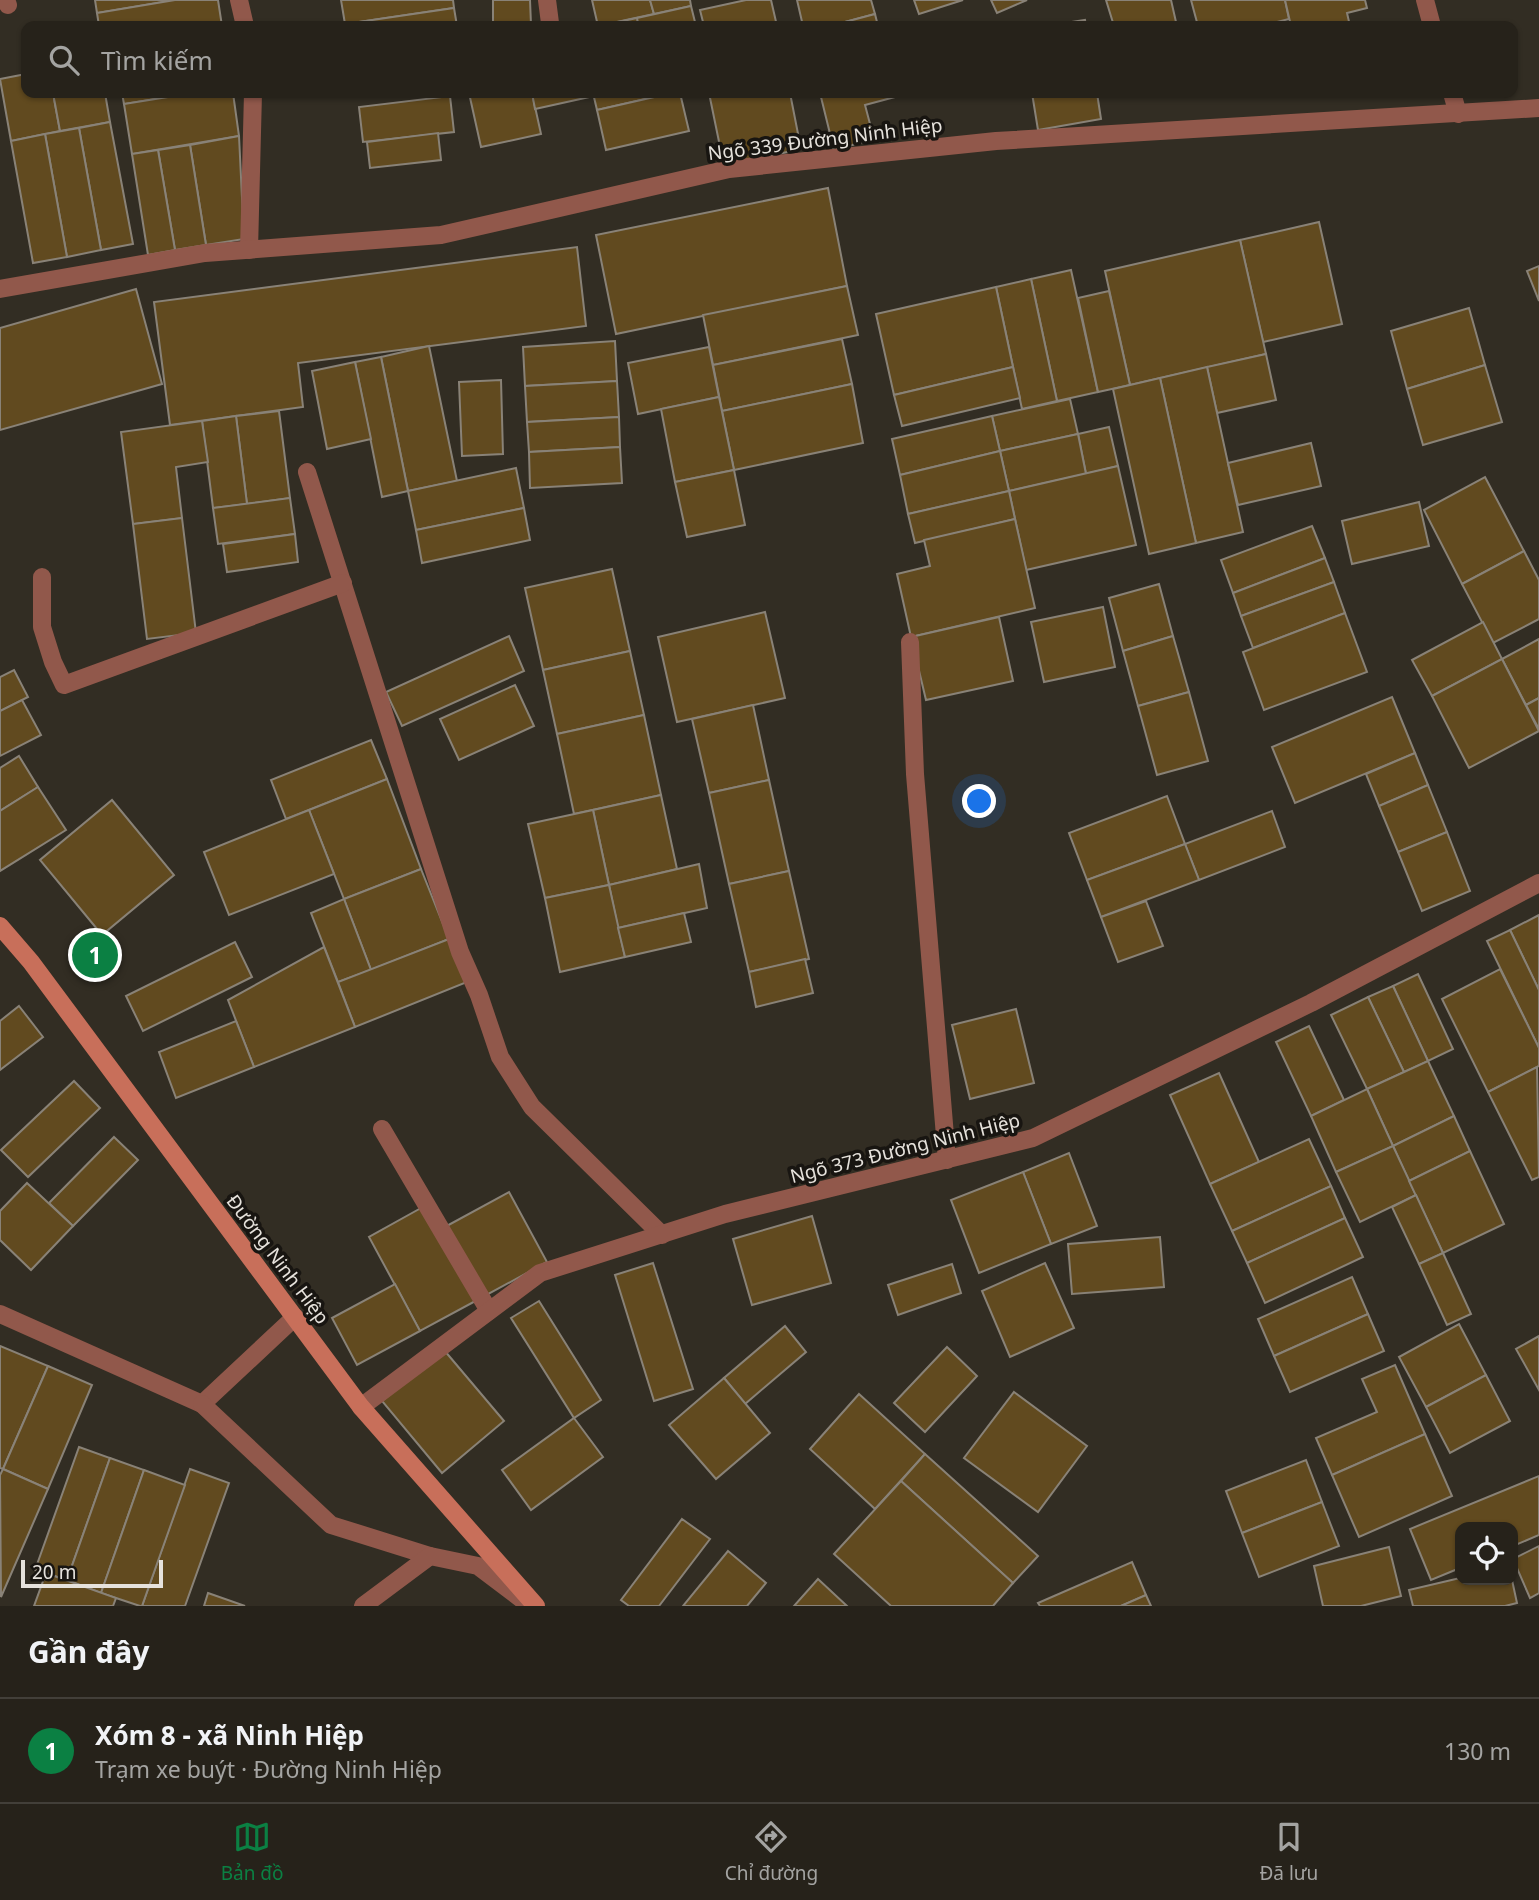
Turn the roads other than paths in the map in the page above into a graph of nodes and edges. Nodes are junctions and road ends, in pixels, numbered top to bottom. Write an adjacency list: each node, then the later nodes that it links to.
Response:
1 (239, 0): 4 (street)
2 (547, 0): 5 (street)
3 (1424, 0): 6 (street)
4 (244, 21)
5 (551, 21)
6 (1430, 21)
7 (253, 98): 11 (street)
8 (1453, 98): 10 (street)
9 (1539, 108): 10 (street, Ngõ 339 Đường Ninh Hiệp)
10 (1458, 114): 11 (street, Ngõ 339 Đường Ninh Hiệp)
11 (249, 250): 12 (street, Ngõ 339 Đường Ninh Hiệp)
12 (0, 289)
13 (307, 472): 15 (street)
14 (42, 577): 15 (street)
15 (343, 583): 21 (street)
16 (910, 642): 20 (street)
17 (1539, 883): 20 (street, Ngõ 373 Đường Ninh Hiệp)
18 (0, 926): 24 (main road, Đường Ninh Hiệp)
19 (382, 1129): 22 (street)
20 (947, 1160): 21 (street, Ngõ 373 Đường Ninh Hiệp)
21 (662, 1234): 22 (street, Ngõ 373 Đường Ninh Hiệp)
22 (489, 1311): 26 (street, Ngõ 373 Đường Ninh Hiệp)
23 (0, 1314): 25 (street)
24 (295, 1317): 25 (street); 26 (main road, Đường Ninh Hiệp)
25 (202, 1404): 27 (street)
26 (361, 1407): 29 (main road, Đường Ninh Hiệp)
27 (430, 1556): 28 (street); 29 (street)
28 (363, 1606)
29 (534, 1606)

